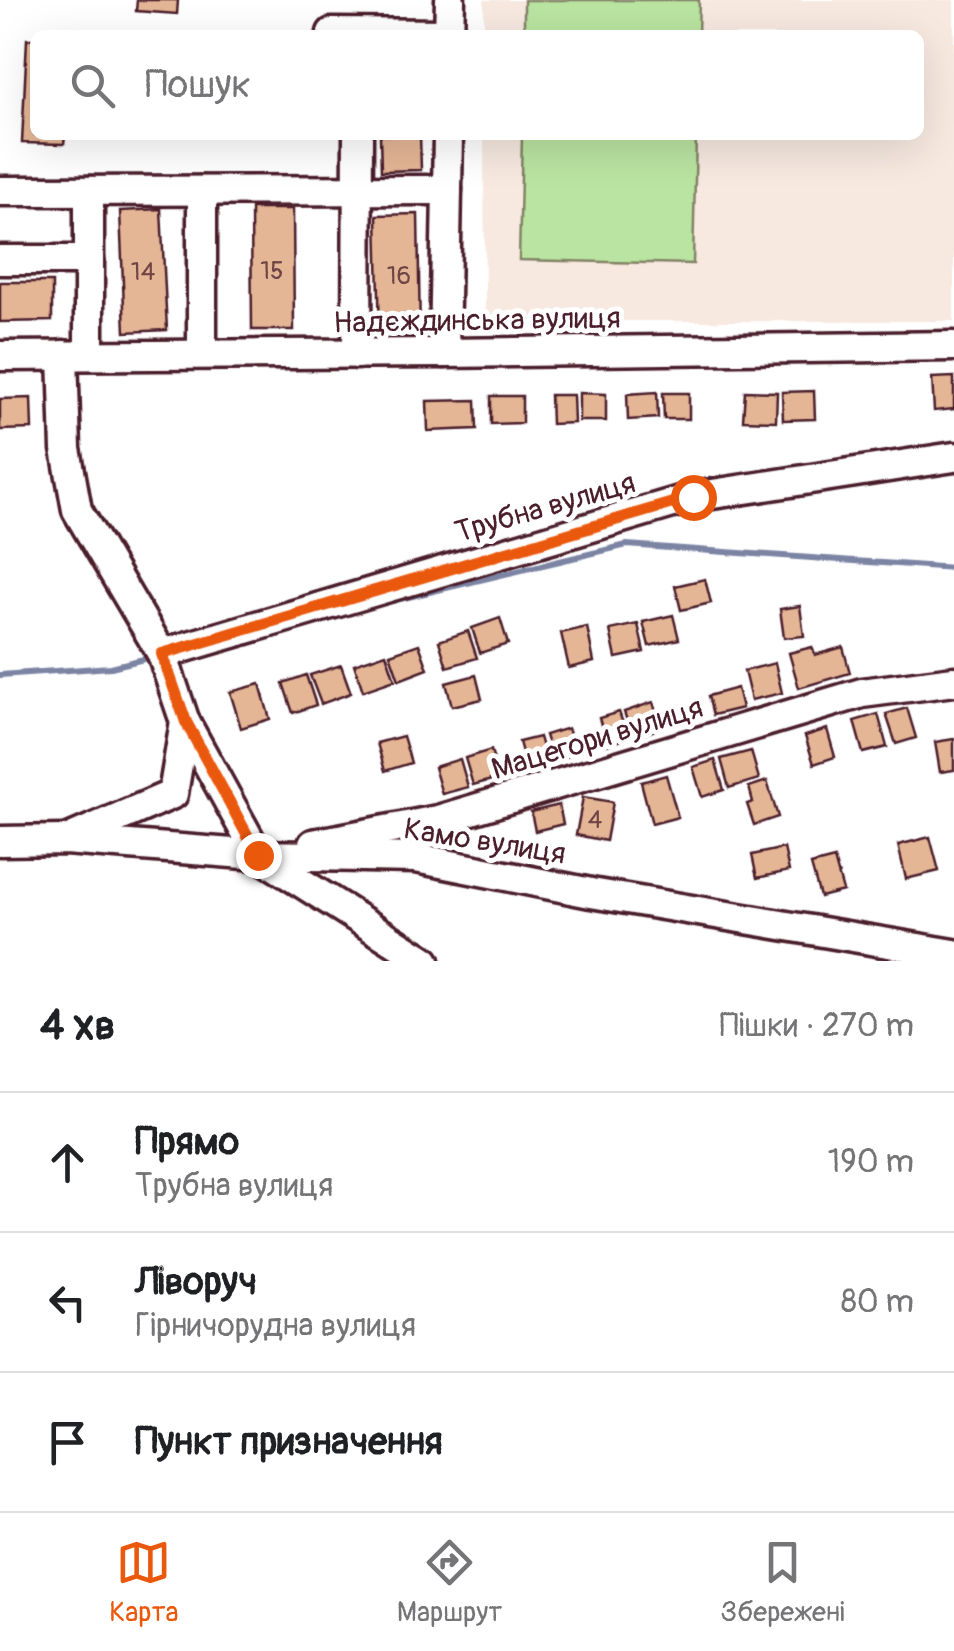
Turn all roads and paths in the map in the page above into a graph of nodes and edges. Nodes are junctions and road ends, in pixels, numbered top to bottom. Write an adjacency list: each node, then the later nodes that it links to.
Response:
1 (450, 0): 2 (street)
2 (449, 30)
3 (358, 140): 7 (street)
4 (448, 140): 5 (street)
5 (447, 190): 7 (street); 15 (street)
6 (202, 191): 7 (street); 9 (street); 13 (street)
7 (358, 191): 14 (street)
8 (0, 192): 9 (street)
9 (89, 192): 11 (street)
10 (0, 260): 11 (street)
11 (89, 260): 16 (street)
12 (954, 346): 15 (street, Надєждинська вулиця)
13 (202, 354): 14 (street, Надєждинська вулиця); 16 (street, Надєждинська вулиця)
14 (357, 354): 15 (street, Надєждинська вулиця)
15 (444, 354)
16 (76, 355): 17 (street, Надєждинська вулиця); 19 (street)
17 (0, 356)
18 (954, 457): 19 (street, Трубна вулиця)
19 (162, 654): 21 (street)
20 (954, 681): 24 (street, Мацегори вулиця)
21 (186, 722): 22 (street); 24 (street)
22 (65, 840): 23 (street, Камо вулиця); 24 (street, Камо вулиця)
23 (0, 841)
24 (258, 855): 25 (street, Камо вулиця); 26 (street)
25 (954, 954)
26 (424, 961)

